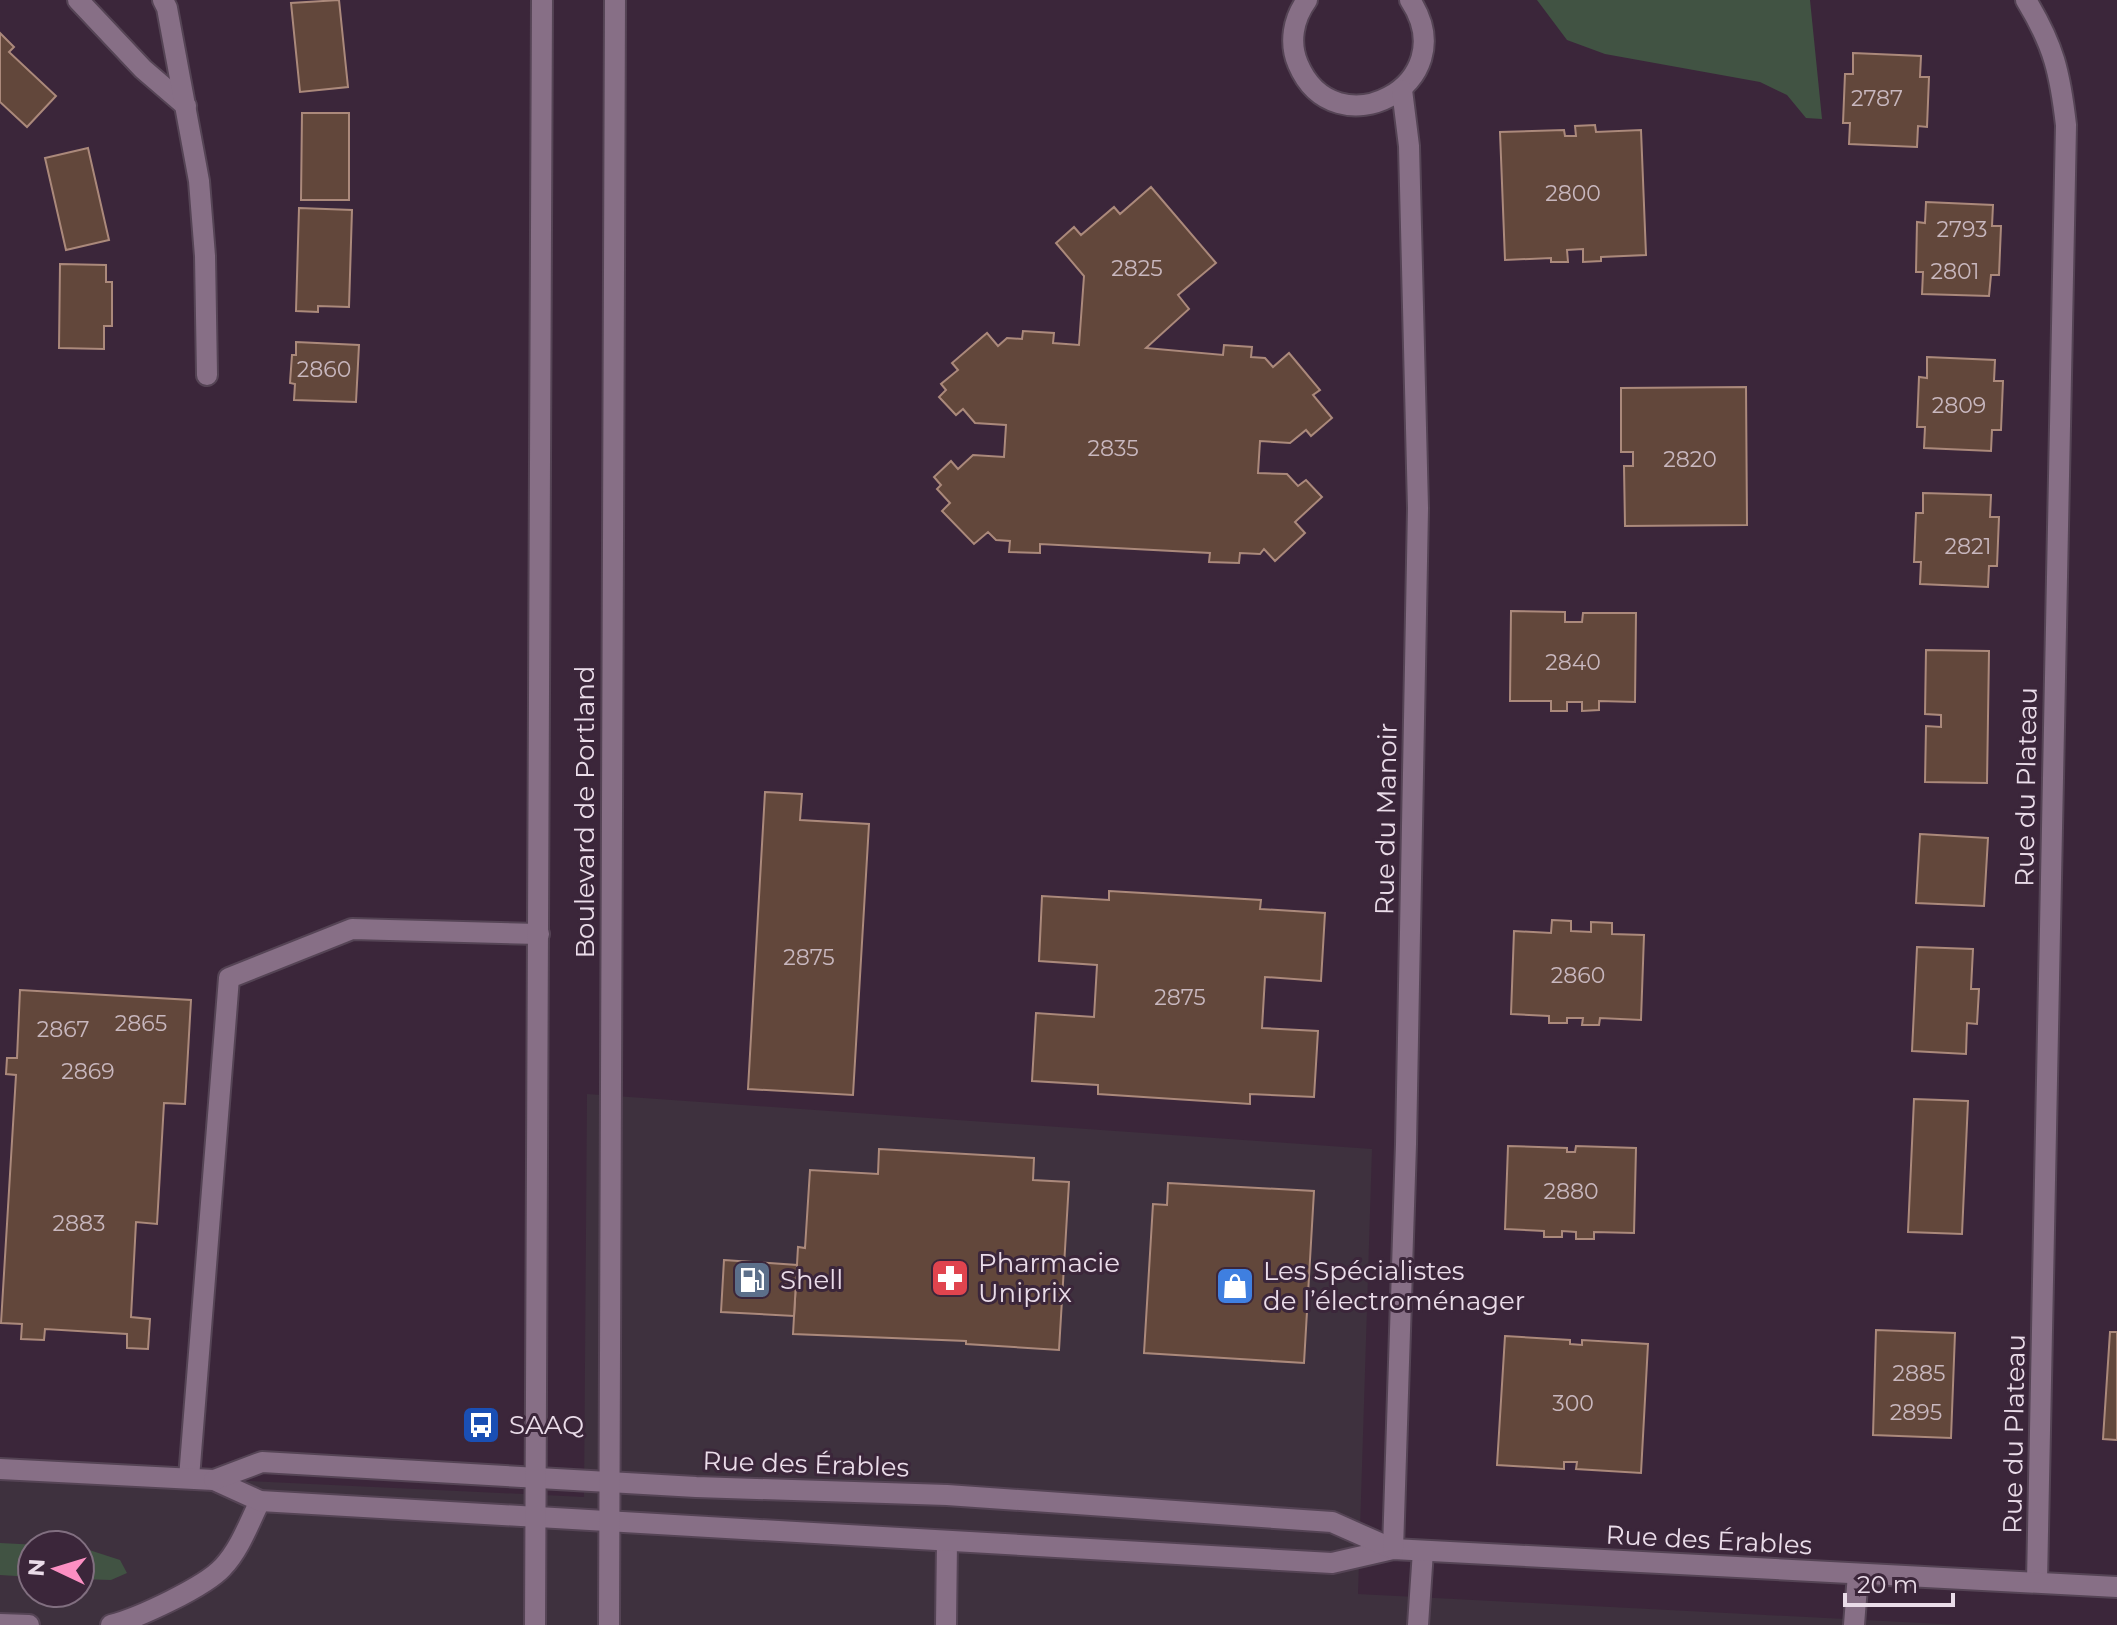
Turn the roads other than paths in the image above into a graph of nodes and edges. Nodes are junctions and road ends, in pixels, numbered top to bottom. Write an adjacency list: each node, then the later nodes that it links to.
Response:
1 (78, 0): 11 (street)
2 (163, 0): 11 (street)
3 (533, 0): 9 (street)
4 (542, 0): 9 (street, Boulevard de Portland)
5 (615, 0): 18 (street, Boulevard de Portland)
6 (1307, 0): 10 (street)
7 (1410, 0): 10 (street)
8 (2026, 0): 26 (street, Rue du Plateau)
9 (542, 75): 13 (street, Boulevard de Portland)
10 (1402, 90): 23 (street, Rue du Manoir)
11 (186, 106): 12 (street)
12 (207, 375)
13 (539, 934): 15 (street, Boulevard de Portland); 16 (street)
14 (0, 1469): 16 (street, Rue des Érables)
15 (537, 1476): 17 (street, Rue des Érables); 18 (street, Rue des Érables); 20 (street, Boulevard de Portland)
16 (189, 1478): 17 (street, Rue des Érables)
17 (214, 1480): 19 (street, Rue des Érables)
18 (610, 1481): 21 (street, Boulevard de Portland); 23 (street, Rue des Érables)
19 (260, 1501): 20 (street, Rue des Érables); 30 (street)
20 (536, 1515): 21 (street, Rue des Érables); 31 (street, Boulevard de Portland)
21 (609, 1520): 22 (street, Rue des Érables); 32 (street, Boulevard de Portland)
22 (947, 1541): 23 (street, Rue des Érables); 33 (street)
23 (1393, 1549): 24 (street, Rue des Érables)
24 (1423, 1551): 25 (street, Rue des Érables); 34 (street)
25 (1858, 1574): 26 (street, Rue des Érables); 35 (street)
26 (2037, 1582): 27 (street, Rue des Érables)
27 (2117, 1587)
28 (0, 1624): 29 (street)
29 (29, 1625)
30 (111, 1625)
31 (535, 1625)
32 (609, 1625)
33 (946, 1625)
34 (1418, 1625)
35 (1854, 1625)

